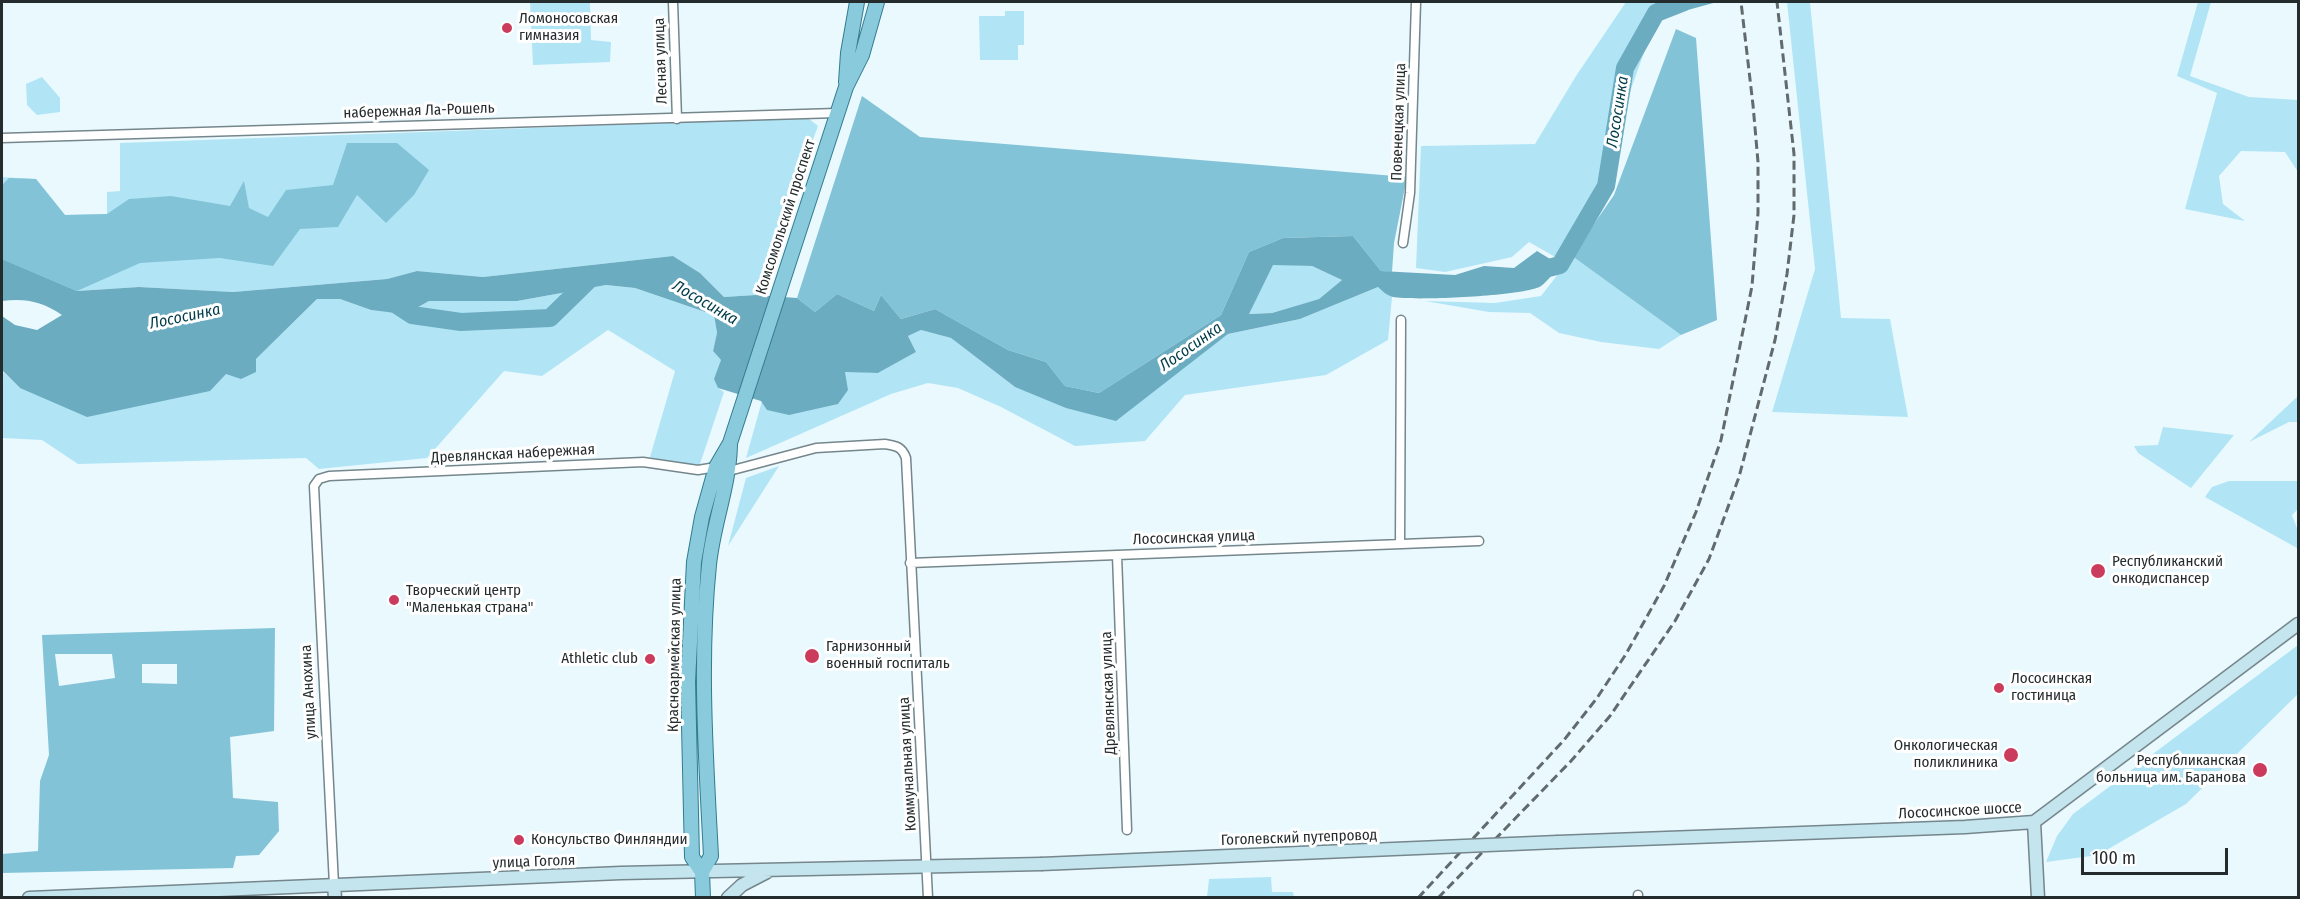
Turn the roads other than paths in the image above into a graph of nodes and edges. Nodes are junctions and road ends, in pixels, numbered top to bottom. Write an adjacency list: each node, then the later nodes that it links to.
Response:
1 (673, 2): 7 (street, Лесная улица)
2 (857, 2): 4 (street); 5 (main road, Комсомольский проспект)
3 (1416, 2): 9 (street, Повенецкая улица)
4 (876, 4): 5 (main road, Комсомольский проспект)
5 (846, 87): 6 (main road, Комсомольский проспект)
6 (837, 113): 7 (street, набережная Ла-Рошель); 11 (main road, Комсомольский проспект)
7 (676, 119): 8 (street, набережная Ла-Рошель)
8 (2, 138)
9 (1403, 243)
10 (1401, 320): 16 (street)
11 (735, 426): 13 (main road, Красноармейская улица)
12 (903, 450): 13 (street, Древлянская набережная); 18 (street, Коммунальная улица)
13 (723, 469): 14 (street, Древлянская набережная); 26 (main road, Красноармейская улица)
14 (314, 486): 27 (street, улица Анохина)
15 (1479, 541): 16 (street, Лососинская улица)
16 (1400, 544): 17 (street, Лососинская улица)
17 (1117, 555): 18 (street, Лососинская улица); 21 (street, Древлянская улица)
18 (910, 563): 24 (street, Коммунальная улица)
19 (2298, 624): 20 (main road, Лососинское шоссе)
20 (2034, 822): 22 (main road, Лососинское шоссе); 32 (main road)
21 (1127, 830)
22 (1558, 842): 23 (main road, Гоголевский путепровод, bridge)
23 (1041, 864): 24 (main road, улица Гоголя)
24 (927, 865): 25 (main road, улица Гоголя); 31 (street, Коммунальная улица)
25 (771, 870): 26 (main road, улица Гоголя); 30 (main road)
26 (702, 872): 27 (main road, улица Гоголя); 29 (main road, Красноармейская улица)
27 (334, 891): 28 (main road, улица Гоголя)
28 (29, 897)
29 (703, 897)
30 (728, 897)
31 (928, 897)
32 (2038, 897)

